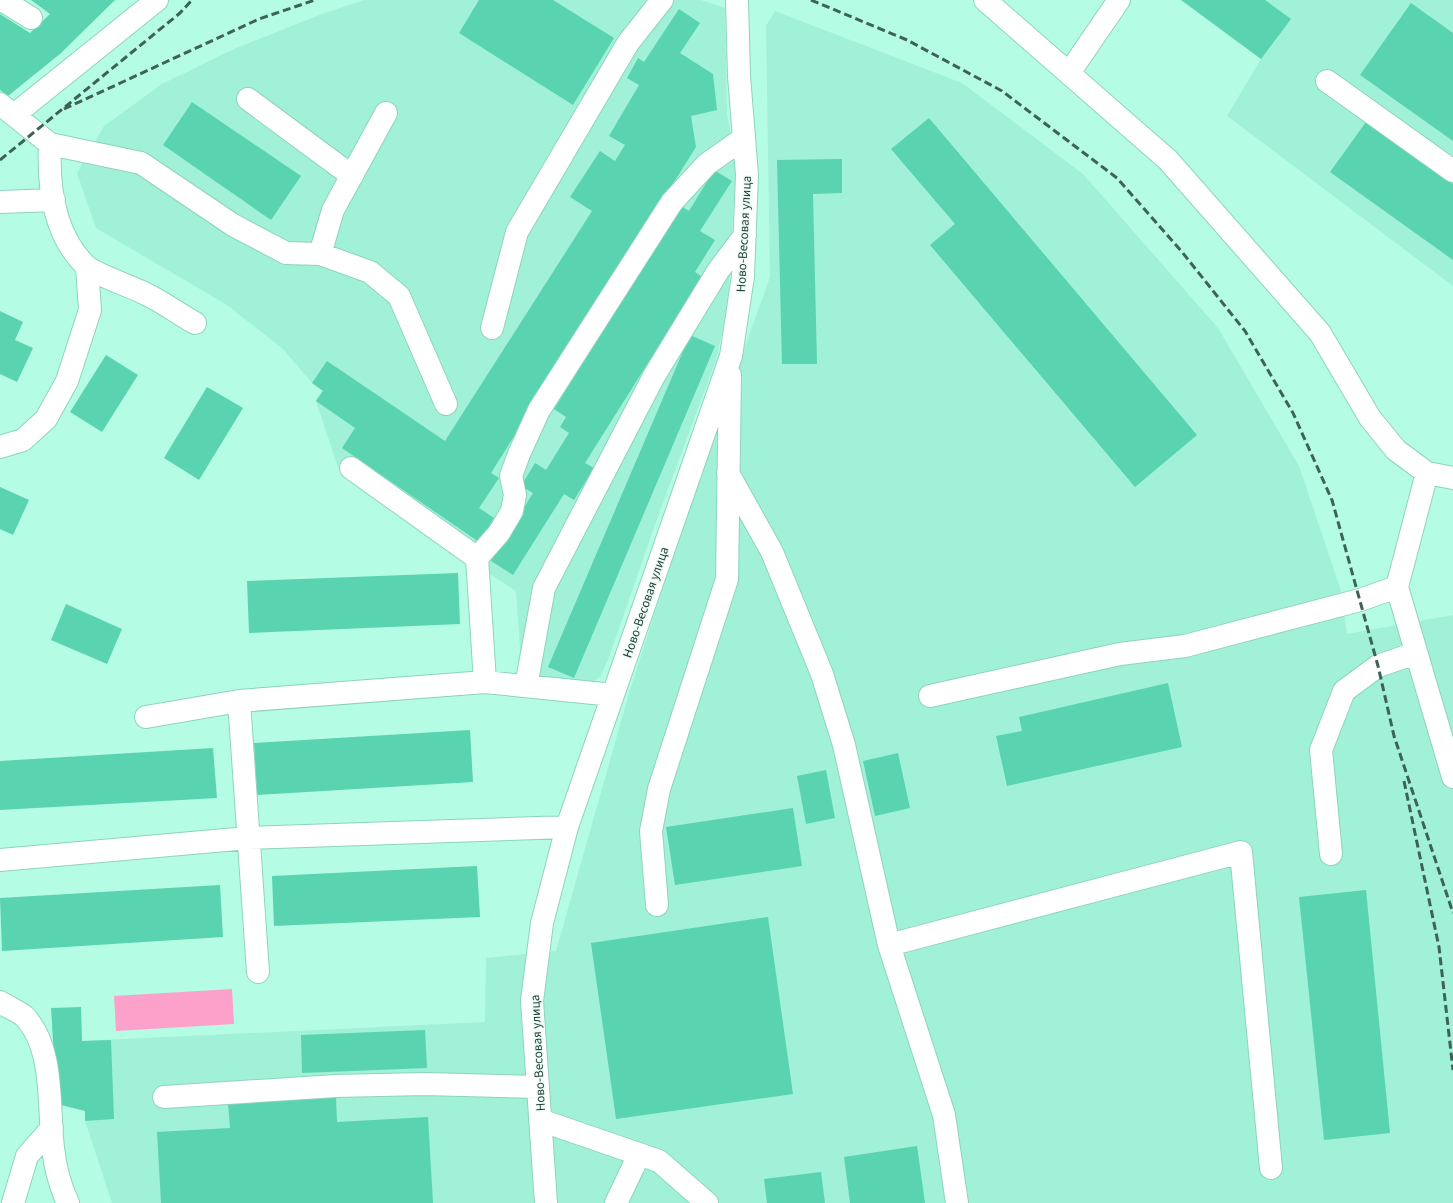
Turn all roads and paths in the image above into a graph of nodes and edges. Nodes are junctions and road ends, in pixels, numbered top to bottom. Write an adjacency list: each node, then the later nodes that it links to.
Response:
1 (2, 0): 7 (street)
2 (157, 0): 11 (street)
3 (662, 0): 23 (street)
4 (737, 0): 13 (street, Ново-Весовая улица)
5 (985, 0): 8 (street)
6 (1119, 0): 8 (street)
7 (31, 18)
8 (1069, 73): 29 (street)
9 (1327, 81): 15 (street)
10 (248, 99): 16 (street)
11 (7, 110): 14 (street)
12 (386, 113): 16 (street)
13 (744, 138): 19 (street, Ново-Весовая улица); 31 (street)
14 (50, 144): 17 (street); 20 (street)
15 (1453, 171)
16 (352, 176): 20 (street)
17 (54, 200): 18 (street); 21 (street)
18 (0, 202)
19 (745, 235): 24 (street, Ново-Весовая улица); 35 (street)
20 (320, 254): 25 (street)
21 (87, 267): 22 (street); 26 (street)
22 (195, 323)
23 (492, 328)
24 (730, 356): 28 (street); 36 (street, Ново-Весовая улица)
25 (446, 404)
26 (0, 447)
27 (350, 468): 31 (street)
28 (728, 473): 45 (street); 46 (street)
29 (1427, 473): 30 (street); 32 (street)
30 (1453, 478)
31 (477, 558): 34 (street)
32 (1397, 587): 33 (street); 37 (street)
33 (1416, 653): 40 (street); 43 (street)
34 (485, 682): 35 (street); 38 (street)
35 (526, 686): 36 (street)
36 (613, 695): 41 (street, Ново-Весовая улица)
37 (930, 696)
38 (239, 701): 39 (street); 42 (street)
39 (146, 717)
40 (1453, 777)
41 (567, 827): 42 (street); 49 (street, Ново-Весовая улица)
42 (248, 838): 44 (street); 47 (street)
43 (1331, 854)
44 (0, 860)
45 (658, 905)
46 (889, 945): 54 (street); 60 (street)
47 (258, 972)
48 (0, 1002): 52 (street)
49 (538, 1087): 50 (street); 51 (street, Ново-Весовая улица)
50 (164, 1097)
51 (540, 1120): 53 (street); 57 (street, Ново-Весовая улица)
52 (52, 1128): 55 (street); 56 (street)
53 (639, 1155): 58 (street); 59 (street)
54 (1270, 1168)
55 (13, 1203)
56 (68, 1203)
57 (546, 1203)
58 (616, 1203)
59 (707, 1203)
60 (957, 1203)

